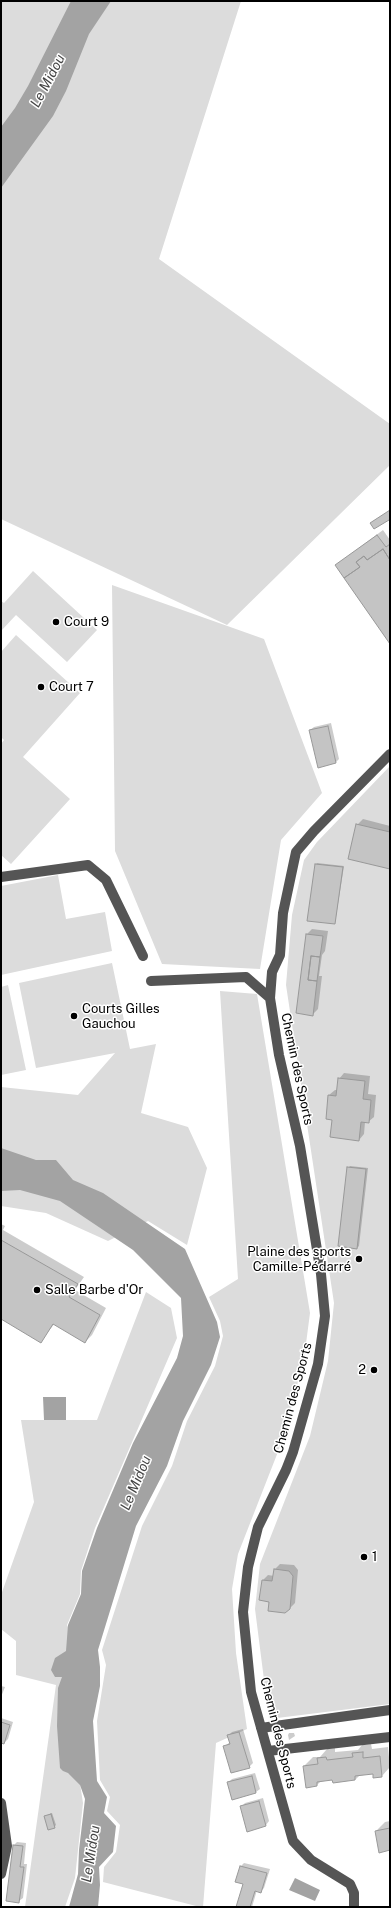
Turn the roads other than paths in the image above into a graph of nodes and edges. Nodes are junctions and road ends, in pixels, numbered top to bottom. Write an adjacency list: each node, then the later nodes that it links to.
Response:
1 (390, 754): 5 (street, Chemin des Sports)
2 (1, 877): 3 (street)
3 (143, 956)
4 (151, 981): 5 (street)
5 (270, 998): 7 (street, Chemin des Sports)
6 (390, 1710): 7 (street)
7 (261, 1728): 9 (street, Chemin des Sports)
8 (390, 1737): 9 (street)
9 (268, 1751): 13 (street, Chemin des Sports)
10 (1, 1803): 11 (street)
11 (4, 1845): 12 (street)
12 (1, 1874)
13 (354, 1906)

